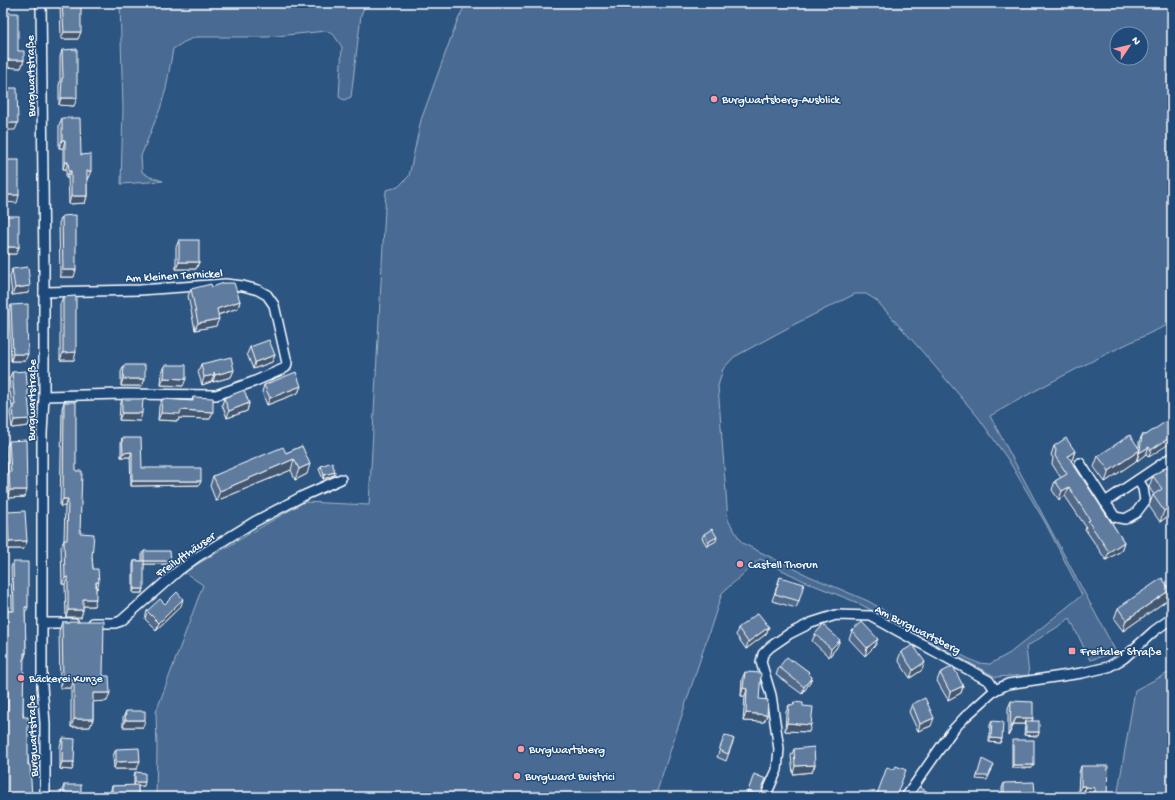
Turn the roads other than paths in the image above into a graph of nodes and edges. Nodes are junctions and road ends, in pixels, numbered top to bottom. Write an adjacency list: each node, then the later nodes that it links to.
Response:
1 (40, 3): 2 (street, Burgwartstraße)
2 (44, 292): 3 (street, Burgwartstraße); 3 (street, Am kleinen Ternickel)
3 (44, 396): 10 (street, Burgwartstraße)
4 (1172, 458): 7 (street)
5 (1080, 463): 8 (street)
6 (341, 479): 10 (street, Freilufthäuser)
7 (1138, 480): 8 (street); 8 (street)
8 (1105, 502)
9 (1172, 618): 11 (street)
10 (42, 623): 12 (street, Burgwartstraße)
11 (995, 690): 13 (street, Am Burgwartsberg); 14 (street)
12 (45, 797)
13 (765, 797)
14 (906, 797)

